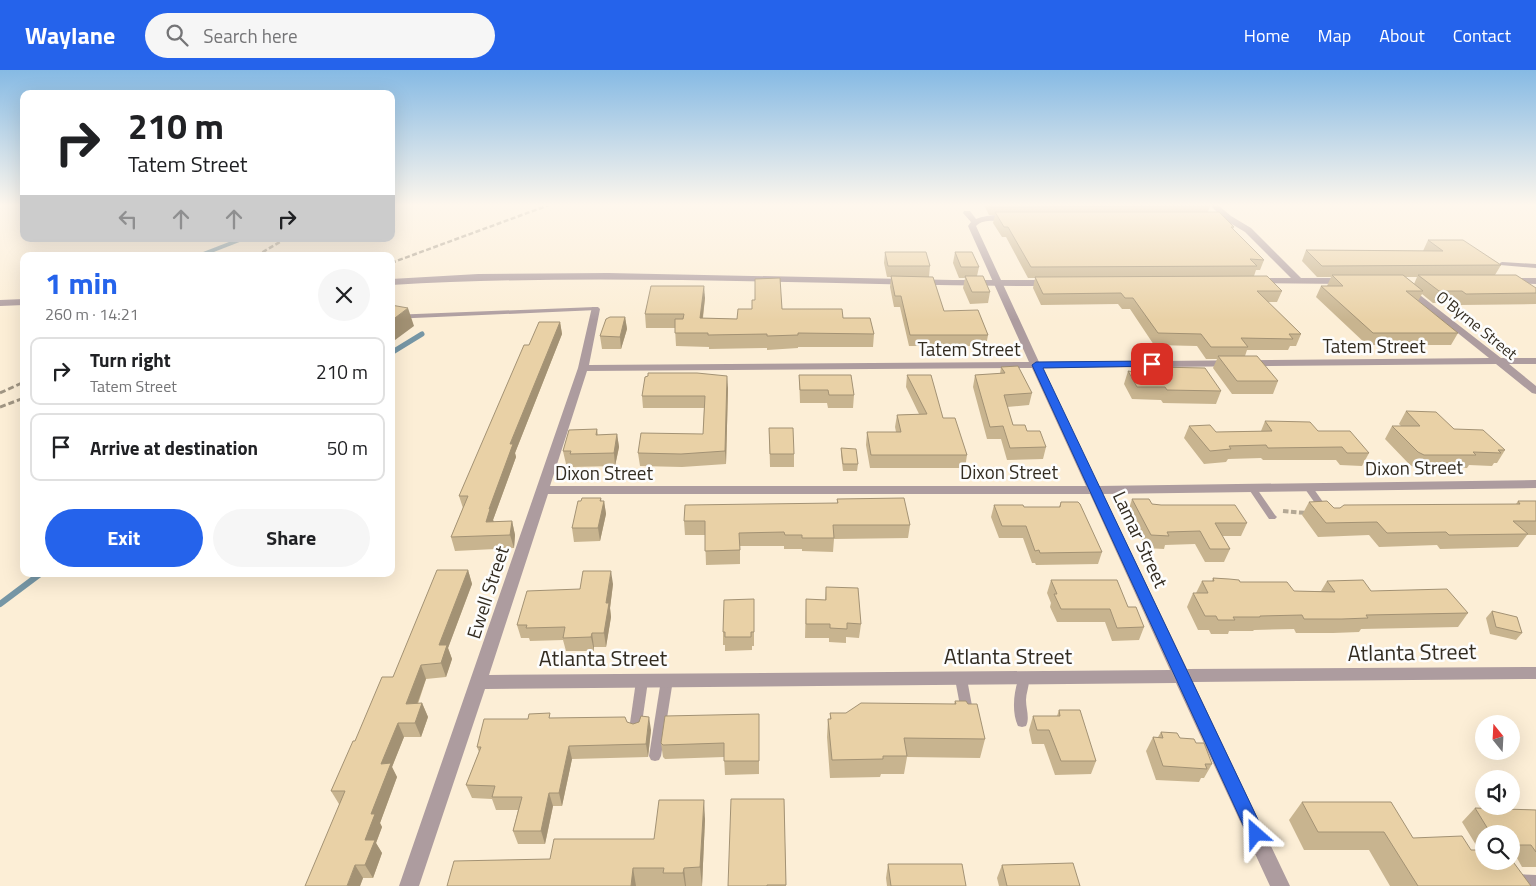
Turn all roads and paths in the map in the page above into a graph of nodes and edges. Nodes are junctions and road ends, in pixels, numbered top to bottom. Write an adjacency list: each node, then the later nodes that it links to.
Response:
1 (980, 243): 12 (street, Lamar Street)
2 (1261, 243): 6 (street)
3 (1502, 264): 4 (lane)
4 (1536, 266)
5 (1250, 281): 6 (street)
6 (1299, 281): 7 (street)
7 (1354, 281)
8 (1497, 281): 9 (street)
9 (1536, 281)
10 (395, 282): 12 (street)
11 (1419, 282): 18 (street, O'Byrne Street)
12 (998, 283): 13 (street); 20 (street, Lamar Street)
13 (1057, 283)
14 (20, 302): 15 (street)
15 (0, 303)
16 (595, 309): 17 (lane); 21 (street, Ewell Street)
17 (395, 317)
18 (1498, 361): 19 (street, Tatem Street); 20 (street, Tatem Street); 22 (street, O'Byrne Street)
19 (1536, 361)
20 (1036, 365): 21 (street, Tatem Street); 27 (street, Lamar Street)
21 (583, 368): 26 (street, Ewell Street)
22 (1536, 391)
23 (1536, 484): 24 (street, Dixon Street)
24 (1308, 487): 25 (street, Dixon Street); 29 (lane)
25 (1252, 488): 27 (street, Dixon Street); 28 (lane)
26 (542, 490): 27 (street, Dixon Street); 37 (street, Ewell Street)
27 (1096, 490): 32 (street, Lamar Street)
28 (1265, 507): 29 (path); 30 (lane)
29 (1328, 515)
30 (1272, 517)
31 (1536, 673): 32 (street, Atlanta Street)
32 (1184, 677): 34 (street, Atlanta Street); 46 (street, Lamar Street)
33 (961, 678): 34 (street, Atlanta Street); 35 (street, Atlanta Street); 38 (lane)
34 (1024, 678): 39 (lane)
35 (667, 680): 36 (street, Atlanta Street); 41 (lane)
36 (642, 681): 37 (street, Atlanta Street); 40 (lane)
37 (479, 682): 45 (street, Ewell Street)
38 (968, 716)
39 (1022, 722)
40 (636, 730)
41 (655, 756)
42 (1507, 870): 44 (lane)
43 (1536, 882): 44 (lane)
44 (1517, 884)
45 (409, 886)
46 (1280, 886)

